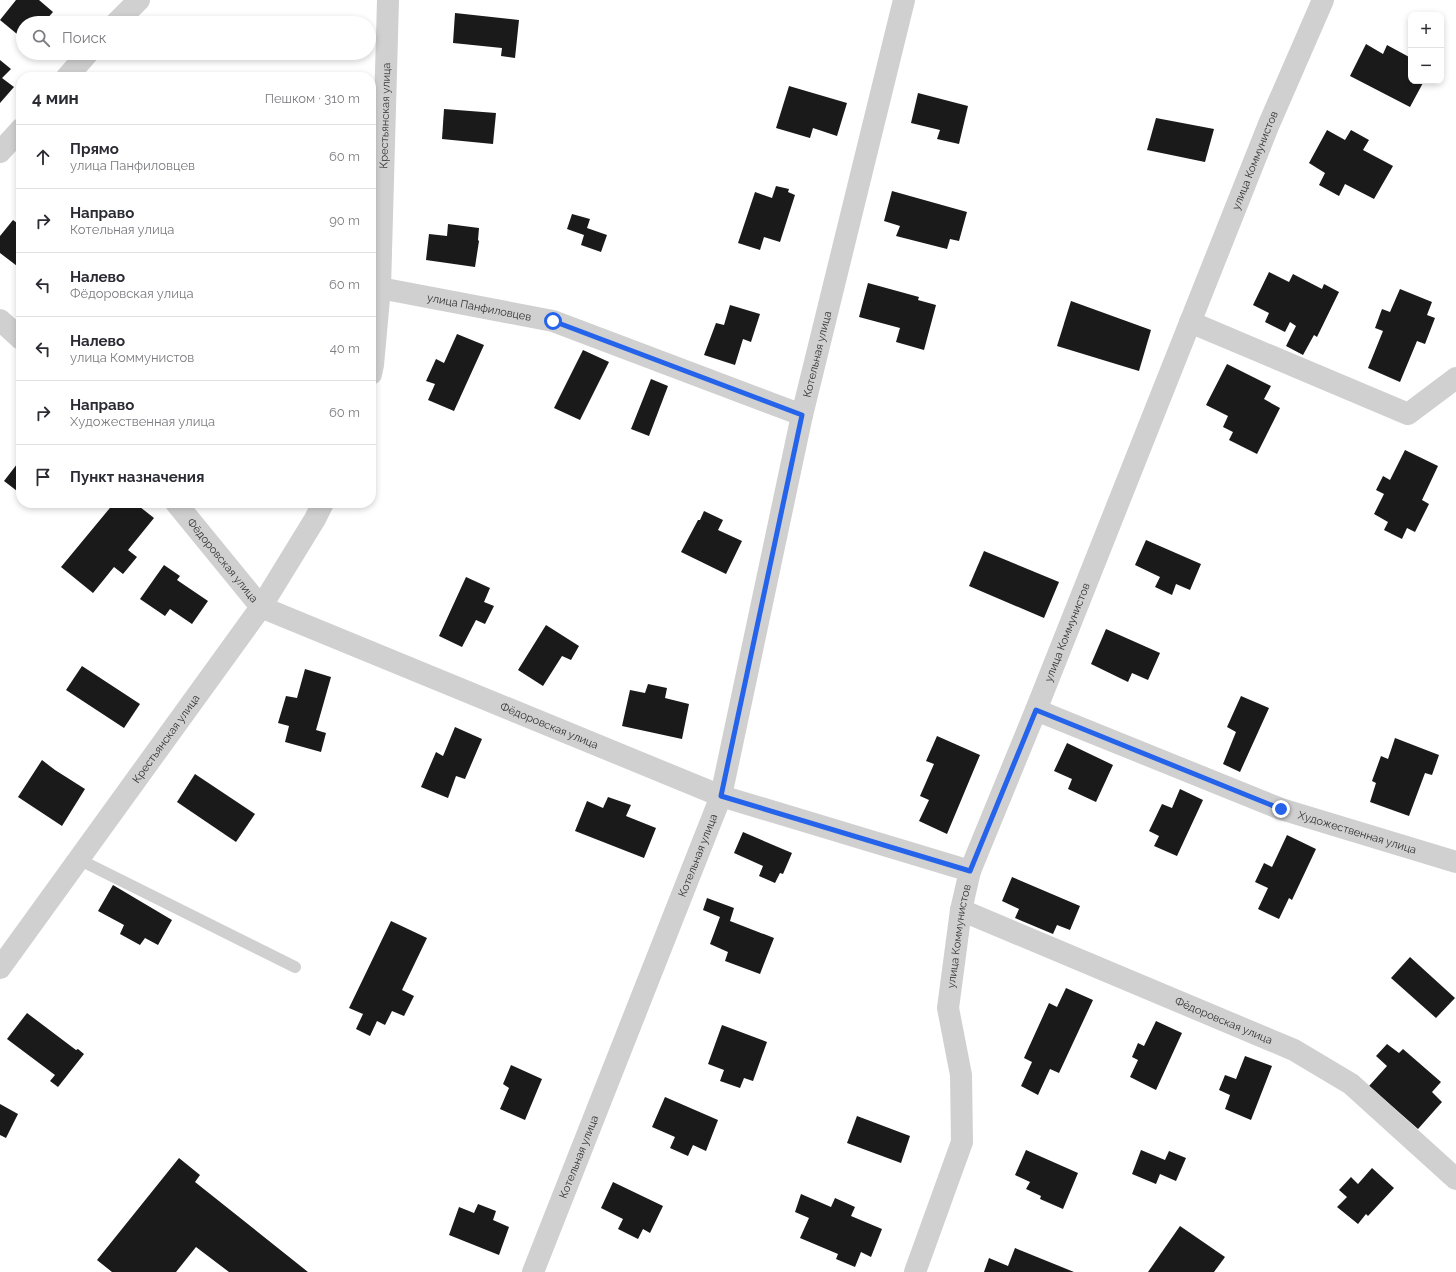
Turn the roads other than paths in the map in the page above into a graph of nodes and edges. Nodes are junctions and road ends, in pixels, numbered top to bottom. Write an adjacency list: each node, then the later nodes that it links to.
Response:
1 (139, 0): 5 (street)
2 (388, 0): 10 (street, Крестьянская улица)
3 (904, 0): 16 (street, Котельная улица)
4 (1323, 0): 12 (street, улица Коммунистов)
5 (123, 16)
6 (82, 60): 7 (street)
7 (71, 72)
8 (16, 134): 9 (street)
9 (0, 152)
10 (380, 288): 13 (street, Крестьянская улица); 16 (street, улица Панфиловцев)
11 (0, 320): 14 (street)
12 (1190, 322): 15 (street); 20 (street, улица Коммунистов)
13 (376, 332)
14 (16, 334)
15 (1456, 378)
16 (802, 415): 21 (street, Котельная улица)
17 (180, 508): 19 (street, Фёдоровская улица)
18 (320, 508): 19 (street, Крестьянская улица)
19 (261, 607): 21 (street, Фёдоровская улица); 22 (street, Крестьянская улица)
20 (1036, 710): 23 (street, Художественная улица); 24 (street, улица Коммунистов)
21 (721, 796): 24 (street, Фёдоровская улица); 29 (street, Котельная улица)
22 (78, 859): 26 (lane); 27 (street, Крестьянская улица)
23 (1456, 862)
24 (970, 871): 25 (street, улица Коммунистов)
25 (961, 910): 28 (street, Фёдоровская улица); 30 (street, улица Коммунистов)
26 (295, 967)
27 (0, 968)
28 (1456, 1179)
29 (533, 1272)
30 (915, 1272)

